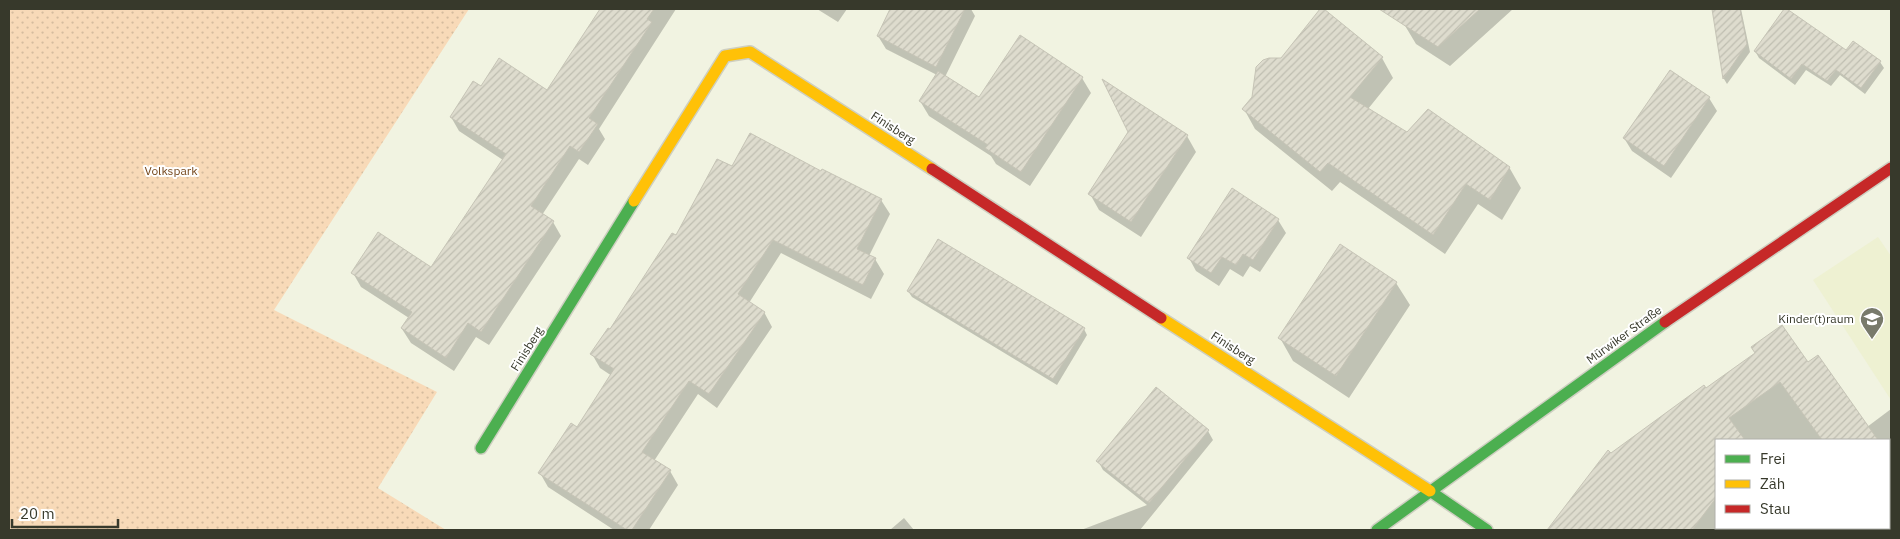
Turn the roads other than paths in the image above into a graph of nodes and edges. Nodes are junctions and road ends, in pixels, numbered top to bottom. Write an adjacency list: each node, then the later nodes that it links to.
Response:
1 (1891, 168): 3 (street, Mürwiker Straße)
2 (481, 448): 3 (street, Finisberg)
3 (1430, 491): 4 (street, Mürwiker Straße); 5 (street, Finisberg)
4 (1378, 530)
5 (1487, 530)

